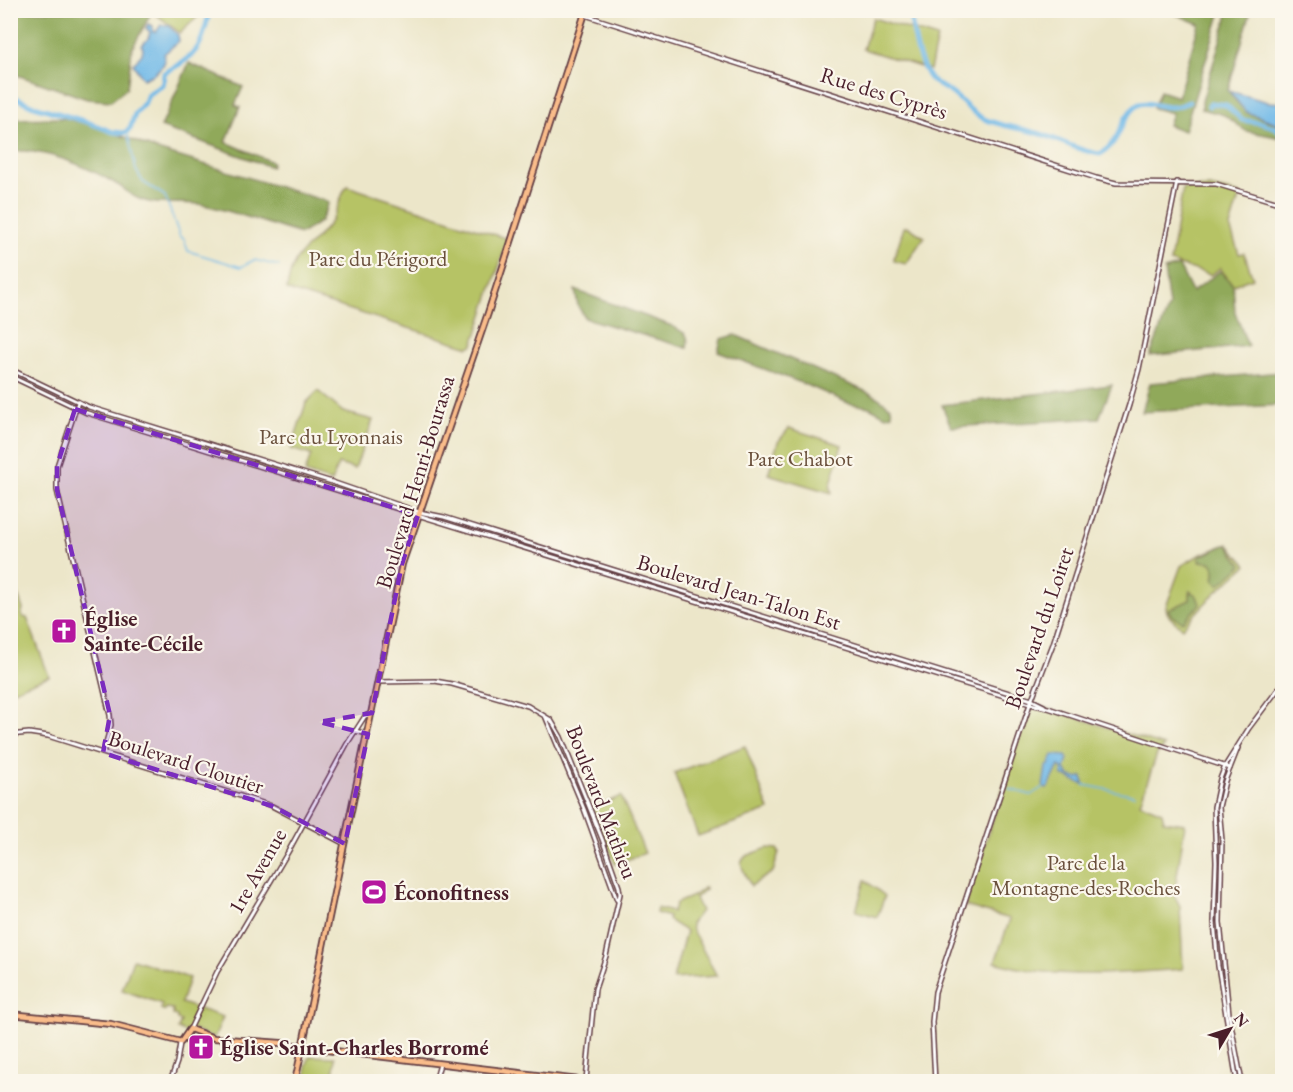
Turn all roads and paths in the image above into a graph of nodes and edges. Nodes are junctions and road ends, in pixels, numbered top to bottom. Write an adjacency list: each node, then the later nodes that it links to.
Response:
1 (586, 13): 2 (street, Rue des Cyprès); 8 (main road, Boulevard Henri-Bourassa)
2 (1177, 182): 3 (street, Rue des Cyprès); 11 (street, Boulevard du Loiret)
3 (1282, 204)
4 (10, 369): 6 (street)
5 (10, 376): 7 (street)
6 (78, 402): 7 (street); 8 (street)
7 (75, 409): 8 (street); 18 (street)
8 (419, 513): 9 (main road, Boulevard Henri-Bourassa); 11 (street, Boulevard Jean-Talon Est)
9 (378, 682): 12 (main road, Boulevard Henri-Bourassa); 13 (street, Boulevard Mathieu)
10 (1282, 684): 17 (street)
11 (1031, 702): 19 (street, Boulevard Jean-Talon Est); 34 (street, Boulevard du Loiret)
12 (372, 713): 14 (street, 1re Avenue); 15 (main road, Boulevard Henri-Bourassa)
13 (546, 718): 23 (street, Boulevard Mathieu); 23 (street, Boulevard Mathieu)
14 (355, 731): 15 (street); 21 (street, 1re Avenue)
15 (368, 734): 22 (main road, Boulevard Henri-Bourassa)
16 (10, 735): 18 (street, Boulevard Cloutier)
17 (1239, 746): 19 (street); 20 (street)
18 (103, 753): 21 (street, Boulevard Cloutier)
19 (1225, 766): 20 (street, Boulevard Jean-Talon Est); 35 (street)
20 (1230, 768): 36 (street)
21 (304, 822): 22 (street, Boulevard Cloutier); 25 (street, 1re Avenue)
22 (345, 844): 27 (main road, Boulevard Henri-Bourassa)
23 (618, 902): 29 (street, Boulevard Mathieu)
24 (10, 1014): 26 (main road)
25 (190, 1029): 26 (main road); 27 (main road)
26 (181, 1042): 30 (street)
27 (302, 1047): 28 (main road); 31 (main road, Boulevard Henri-Bourassa)
28 (440, 1064): 29 (main road); 32 (street)
29 (586, 1080): 33 (main road)
30 (170, 1082)
31 (295, 1082)
32 (435, 1082)
33 (596, 1082)
34 (935, 1082)
35 (1237, 1082)
36 (1242, 1082)

